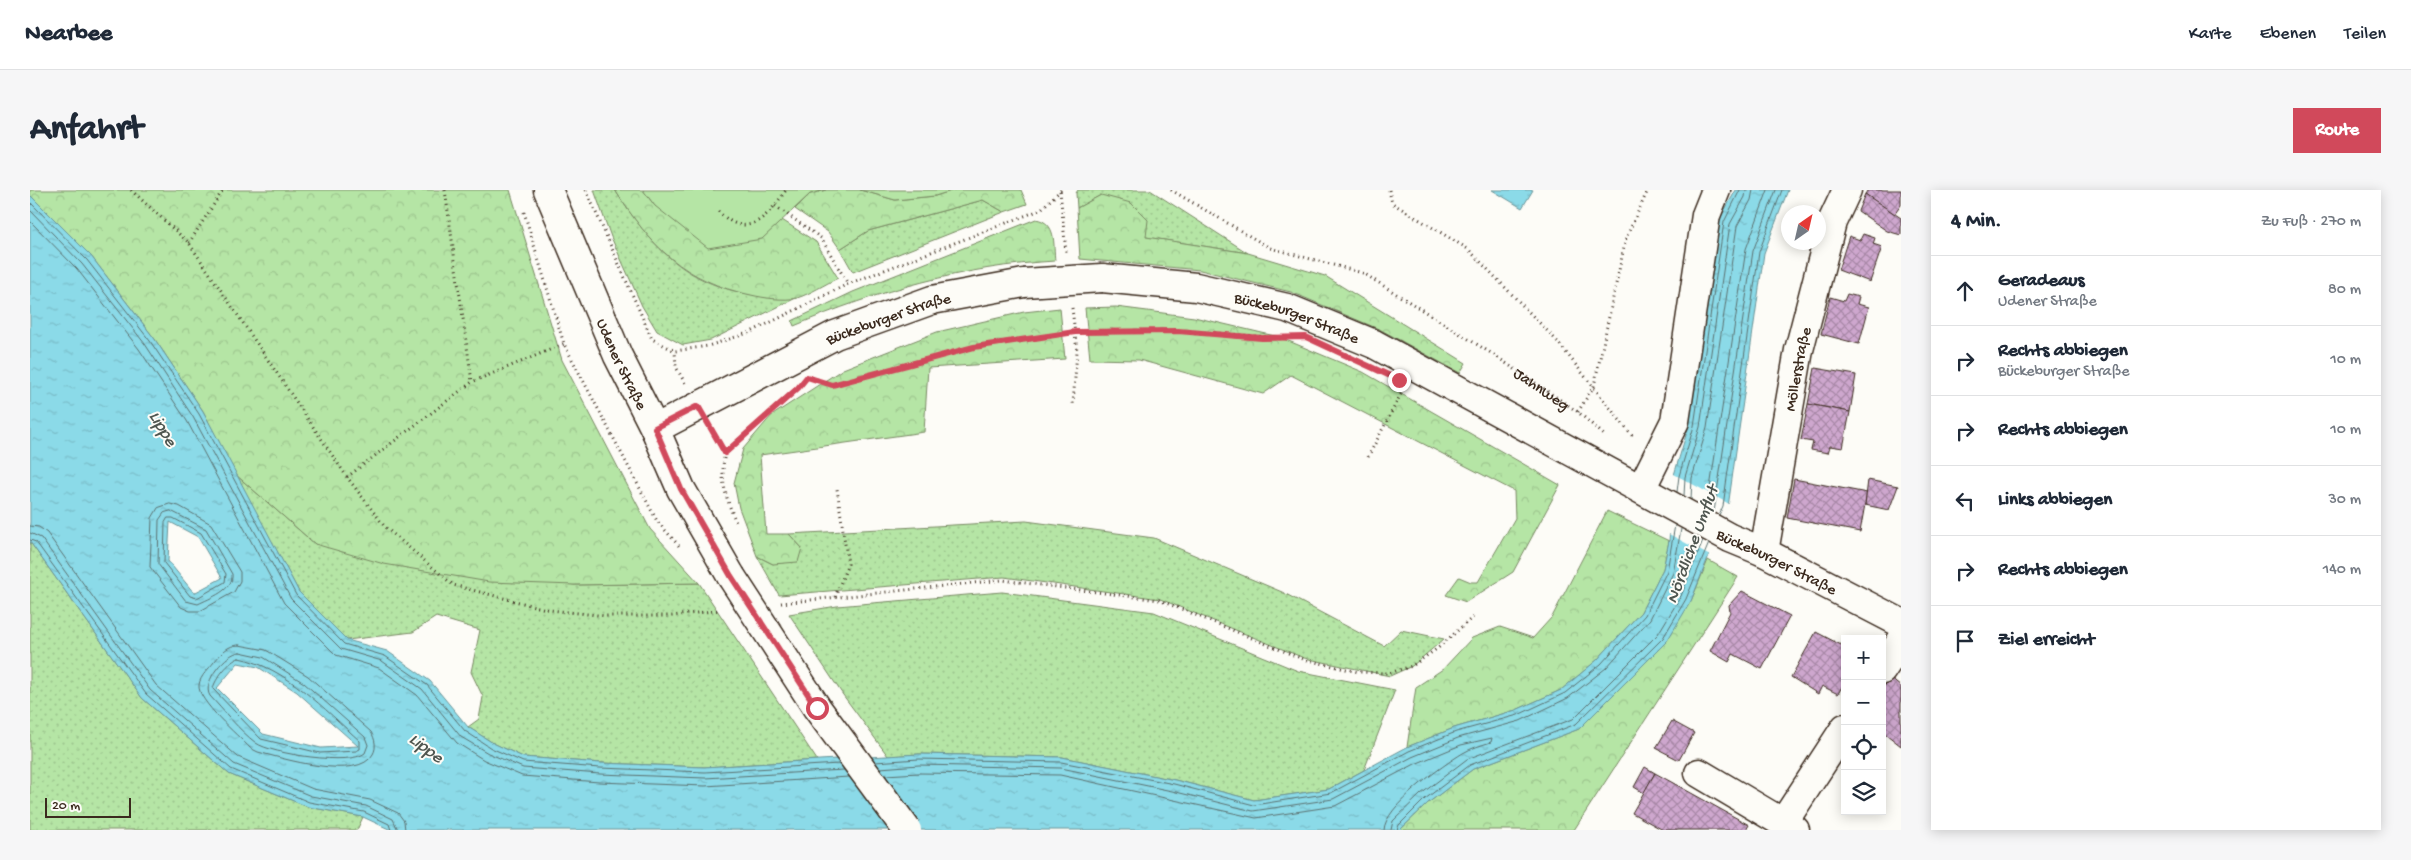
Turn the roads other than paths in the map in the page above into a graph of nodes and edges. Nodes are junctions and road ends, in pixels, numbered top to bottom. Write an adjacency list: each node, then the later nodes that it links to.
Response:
1 (548, 190): 4 (street, Udener Straße)
2 (1716, 190): 5 (street)
3 (1847, 190): 6 (street, Möllerstraße)
4 (655, 428): 5 (street, Bückeburger Straße, bridge); 13 (street, Udener Straße, bridge)
5 (1651, 486): 6 (street, Bückeburger Straße)
6 (1764, 552): 7 (street, Bückeburger Straße)
7 (1901, 622)
8 (1901, 641): 9 (street)
9 (1886, 664)
10 (1841, 735): 12 (street)
11 (1699, 773): 12 (street)
12 (1789, 827)
13 (907, 830)

